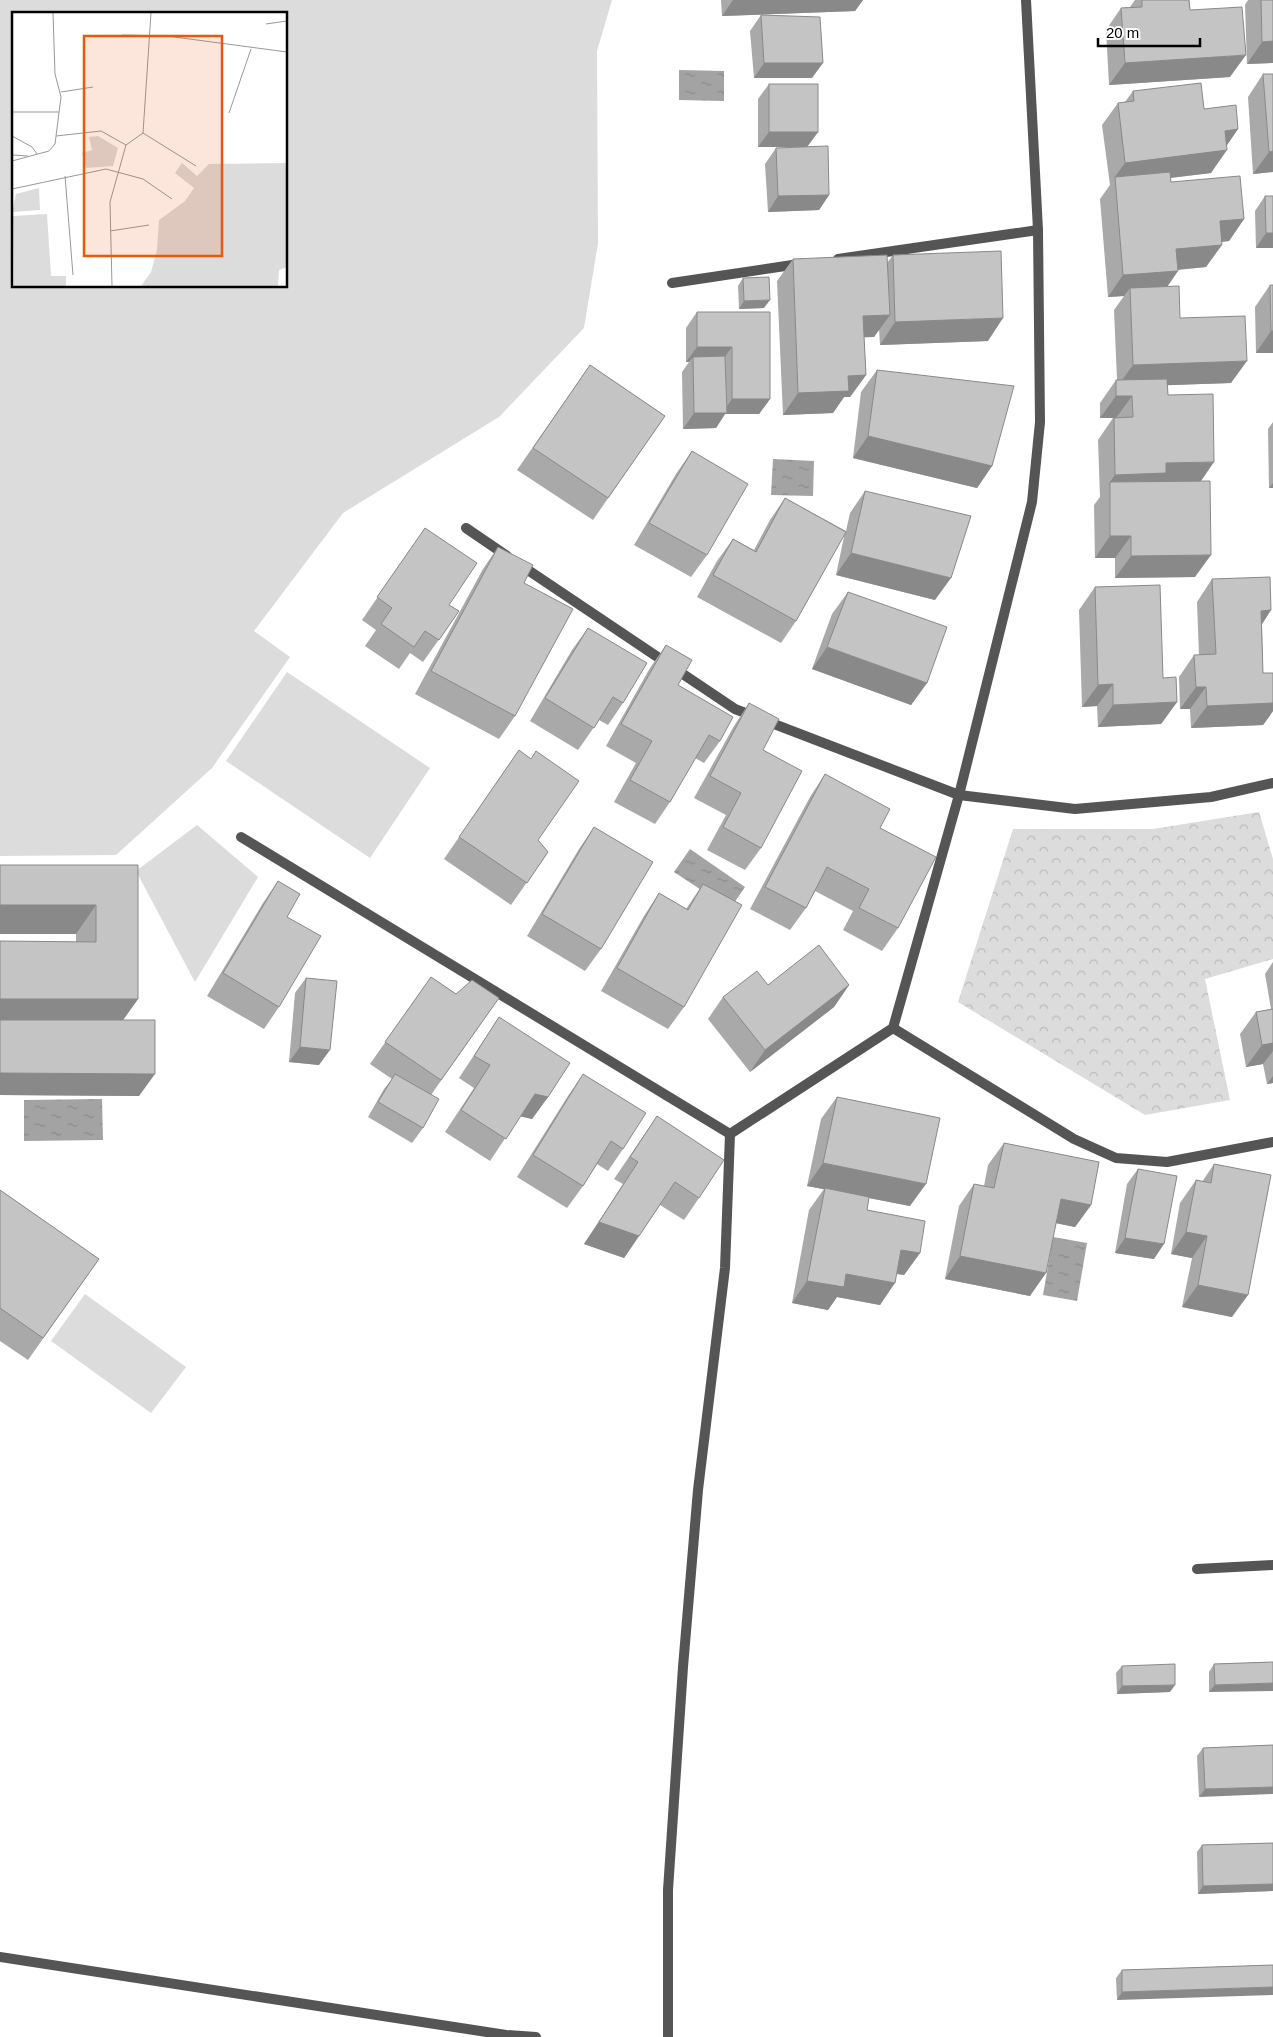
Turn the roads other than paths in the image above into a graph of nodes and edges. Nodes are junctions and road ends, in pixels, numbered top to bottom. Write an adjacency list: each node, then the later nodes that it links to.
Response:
1 (1026, 0): 2 (street)
2 (1038, 230): 3 (street); 8 (street)
3 (830, 260)
4 (810, 263): 5 (street)
5 (672, 282)
6 (466, 528): 8 (street)
7 (1273, 784): 8 (street)
8 (960, 795): 10 (street)
9 (241, 837): 11 (street)
10 (893, 1028): 11 (street); 12 (street)
11 (730, 1134): 17 (street)
12 (1273, 1142)
13 (1273, 1565): 14 (street)
14 (1197, 1569)
15 (0, 1958): 16 (street)
16 (536, 2037)
17 (668, 2037)

